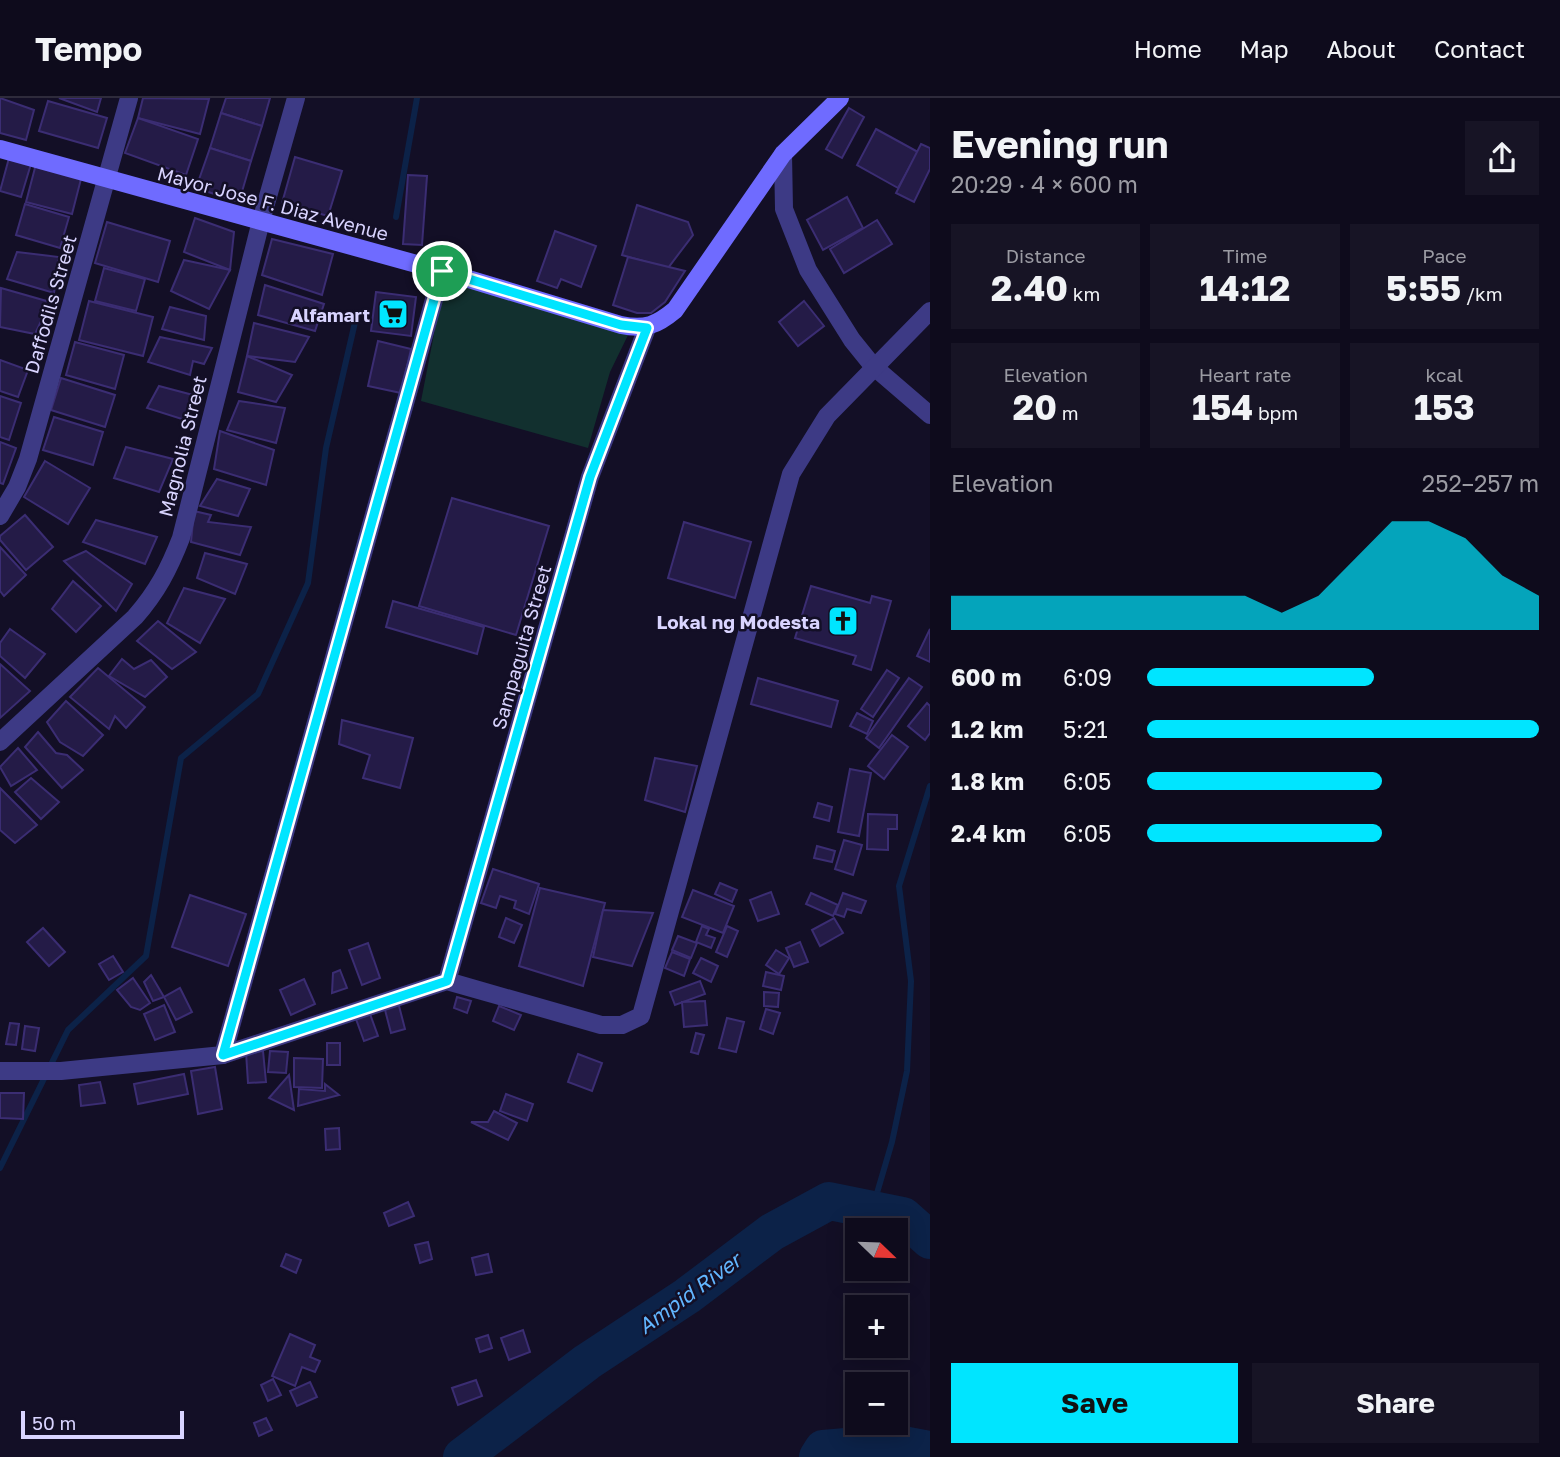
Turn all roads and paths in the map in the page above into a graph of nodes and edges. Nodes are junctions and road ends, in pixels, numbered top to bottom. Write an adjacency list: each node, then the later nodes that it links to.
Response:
1 (129, 98): 6 (street, Daffodils Street)
2 (296, 98): 7 (street, Magnolia Street)
3 (840, 98): 5 (main road)
4 (0, 149): 6 (main road, Mayor Jose F. Diaz Avenue)
5 (783, 153): 10 (main road); 11 (street)
6 (107, 179): 7 (main road, Mayor Jose F. Diaz Avenue); 13 (street, Daffodils Street)
7 (261, 221): 8 (main road, Mayor Jose F. Diaz Avenue); 14 (street, Magnolia Street)
8 (442, 271): 10 (main road, Mayor Jose F. Diaz Avenue); 16 (street)
9 (930, 311): 11 (street)
10 (647, 328): 15 (street, Sampaguita Street)
11 (873, 366): 12 (street); 15 (street)
12 (930, 415)
13 (0, 516)
14 (0, 741)
15 (447, 981): 16 (street)
16 (223, 1055): 17 (street)
17 (0, 1072)

